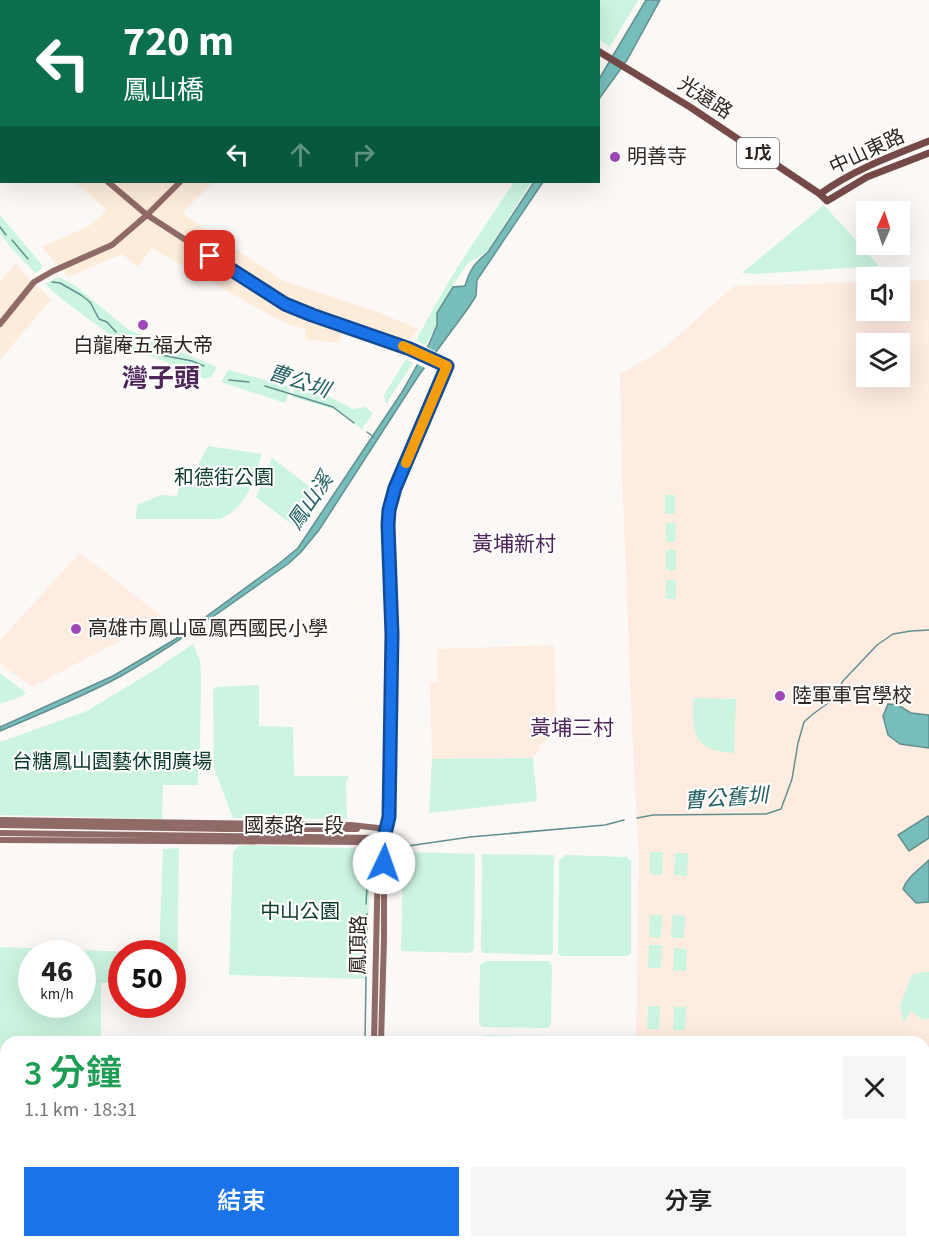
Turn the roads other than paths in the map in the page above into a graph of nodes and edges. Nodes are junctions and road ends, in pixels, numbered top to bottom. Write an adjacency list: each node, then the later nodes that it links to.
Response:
1 (600, 52): 6 (main road, 光遠路 / 1戊)
2 (929, 141): 6 (main road, 中山東路)
3 (929, 153): 7 (main road, 中山東路 / 1戊)
4 (109, 183): 8 (main road)
5 (179, 183): 8 (main road)
6 (820, 194): 7 (main road, 光遠路 / 1戊)
7 (827, 201)
8 (147, 215): 9 (main road); 13 (main road)
9 (0, 324)
10 (0, 820): 12 (main road, 國泰路一段)
11 (0, 825): 12 (main road, 國泰路一段)
12 (257, 826): 13 (main road, 國泰路一段)
13 (387, 829): 15 (main road)
14 (0, 832): 15 (main road, 國泰路一段)
15 (384, 838): 16 (main road, 國泰路一段); 17 (main road, 鳳頂路); 18 (main road, 鳳頂路)
16 (0, 840)
17 (374, 1036)
18 (381, 1036)

